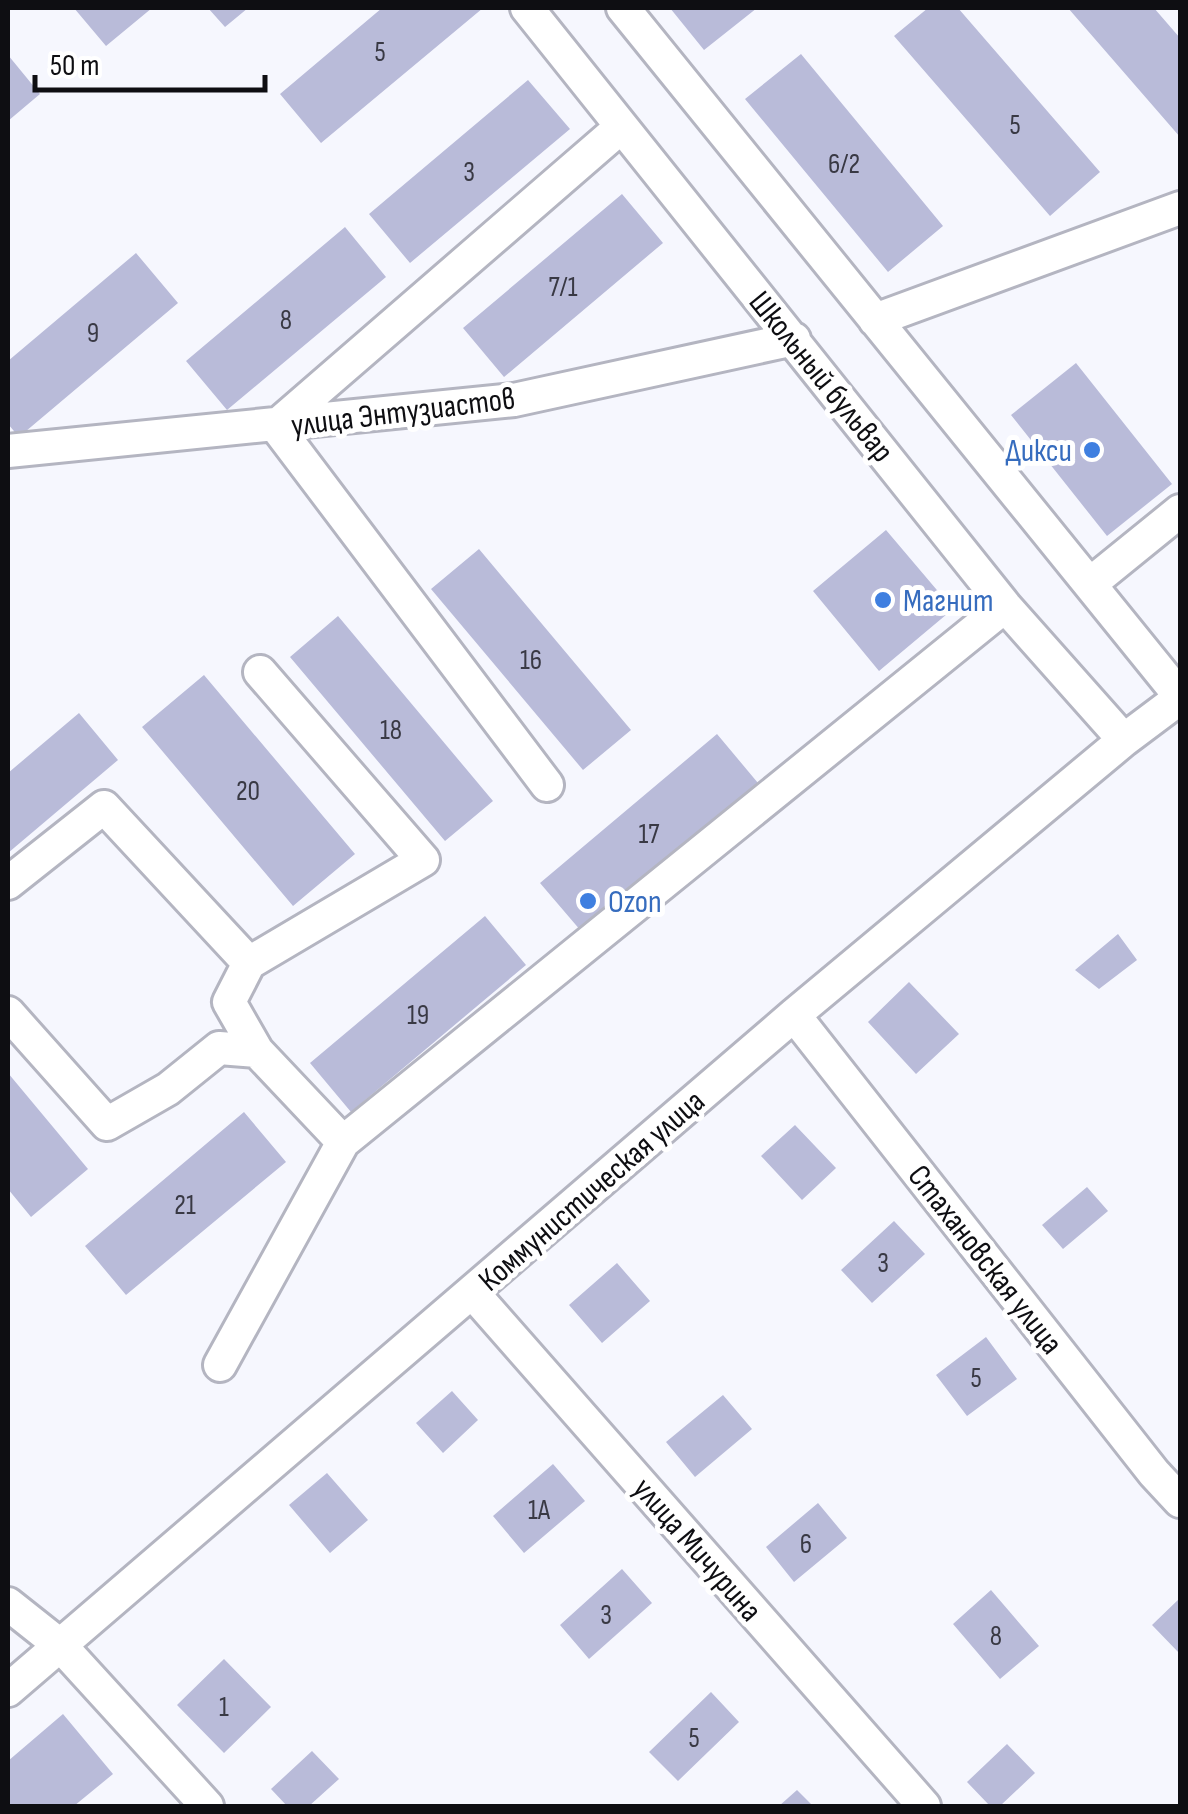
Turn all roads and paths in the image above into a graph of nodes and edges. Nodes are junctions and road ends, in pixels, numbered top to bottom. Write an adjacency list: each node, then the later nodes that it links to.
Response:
1 (527, 8): 3 (street, Школьный бульвар)
2 (623, 8): 5 (street)
3 (620, 128): 6 (street, Школьный бульвар); 7 (street)
4 (1180, 208): 5 (street)
5 (875, 320): 10 (street)
6 (794, 340): 7 (street, улица Энтузиастов); 11 (street, Школьный бульвар)
7 (276, 426): 8 (street, улица Энтузиастов); 15 (street)
8 (8, 451)
9 (1180, 511): 10 (street)
10 (1090, 584): 13 (street)
11 (1005, 606): 14 (street, Школьный бульвар); 21 (street)
12 (260, 672): 17 (street)
13 (1180, 697): 14 (street, Коммунистическая улица)
14 (1124, 740): 19 (street, Коммунистическая улица)
15 (546, 785)
16 (8, 882): 17 (street)
17 (250, 963): 20 (street)
18 (8, 1013): 20 (street)
19 (794, 1015): 22 (street, Коммунистическая улица); 24 (street, Стахановская улица)
20 (257, 1051): 21 (street)
21 (343, 1142): 23 (street)
22 (472, 1292): 26 (street, Коммунистическая улица); 29 (street, улица Мичурина)
23 (220, 1365)
24 (1180, 1501)
25 (8, 1604): 26 (street)
26 (62, 1646): 27 (street, Коммунистическая улица); 28 (street)
27 (8, 1690)
28 (206, 1806)
29 (924, 1806)

